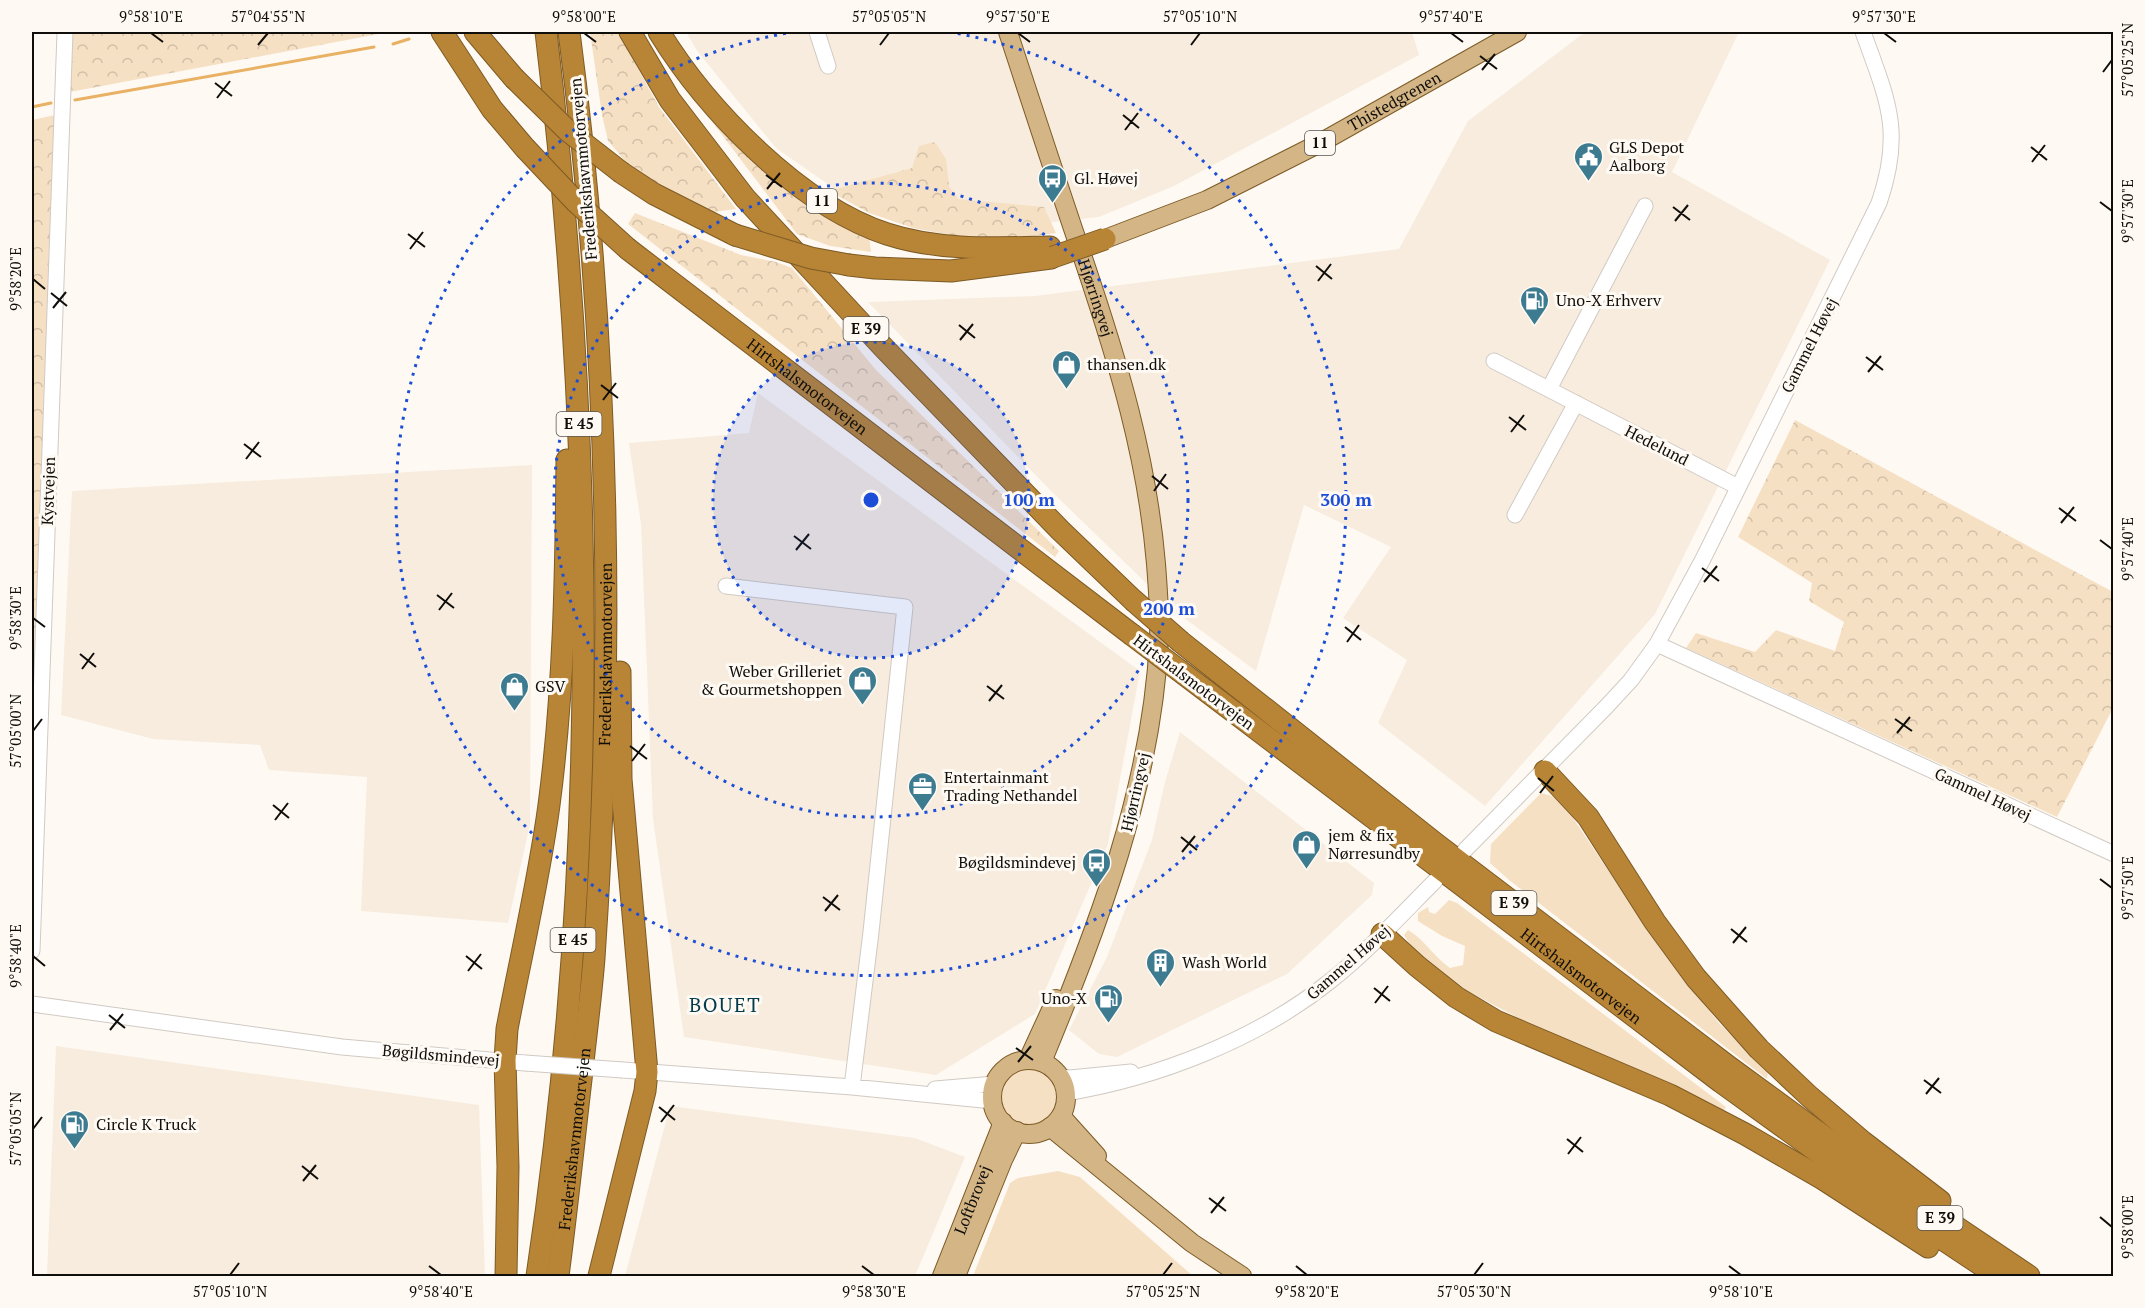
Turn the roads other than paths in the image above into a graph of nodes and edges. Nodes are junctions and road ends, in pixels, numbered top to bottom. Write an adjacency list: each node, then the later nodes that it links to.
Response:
1 (65, 32): 30 (street, Kystvejen)
2 (442, 32): 48 (highway, Hirtshalsmotorvejen / E 39, bridge)
3 (475, 32): 16 (highway, 11, bridge)
4 (546, 32): 15 (highway, Frederikshavnmotorvejen / E 45)
5 (569, 32): 17 (highway, Frederikshavnmotorvejen / E 45)
6 (630, 32): 49 (highway, Hirtshalsmotorvejen / E 39, bridge)
7 (659, 32): 16 (highway, 11)
8 (817, 32): 12 (street)
9 (1008, 32): 33 (main road, Hjørringvej)
10 (1517, 32): 14 (main road, Thistedgrenen / 11)
11 (1863, 32): 21 (street, Gammel Høvej)
12 (828, 66)
13 (1645, 206): 19 (street)
14 (1110, 238): 16 (highway, 11, bridge)
15 (568, 246): 32 (highway); 41 (highway, Frederikshavnmotorvejen / E 45)
16 (1051, 252)
17 (593, 272): 34 (highway); 42 (highway, Frederikshavnmotorvejen / E 45)
18 (1494, 361): 19 (street, Hedelund)
19 (1549, 389): 20 (street, Hedelund)
20 (1576, 403): 21 (street, Hedelund); 22 (street)
21 (1738, 487): 24 (street, Gammel Høvej)
22 (1515, 515)
23 (726, 586): 36 (street)
24 (1657, 644): 25 (street, Gammel Høvej); 27 (street, Gammel Høvej)
25 (1545, 771): 26 (street, Gammel Høvej); 50 (highway)
26 (1466, 850)
27 (2114, 854)
28 (1435, 881): 29 (street, Gammel Høvej)
29 (1382, 934): 35 (street, Gammel Høvej); 47 (highway)
30 (32, 951)
31 (32, 1004): 32 (street, Bøgildsmindevej)
32 (515, 1061): 34 (street, Bøgildsmindevej, bridge); 40 (highway)
33 (1035, 1061): 35 (main road); 37 (main road)
34 (647, 1072): 36 (street, Bøgildsmindevej); 43 (highway)
35 (1064, 1085): 38 (main road)
36 (852, 1088): 37 (street, Bøgildsmindevej)
37 (994, 1093): 39 (main road)
38 (1056, 1121): 39 (main road); 46 (main road)
39 (1010, 1127): 44 (main road, Loftbrovej); 45 (main road, Loftbrovej)
40 (506, 1276)
41 (537, 1276)
42 (558, 1276)
43 (599, 1276)
44 (942, 1276)
45 (956, 1276)
46 (1242, 1276)
47 (1974, 1276)
48 (1998, 1276)
49 (2029, 1276)
50 (2045, 1276)

